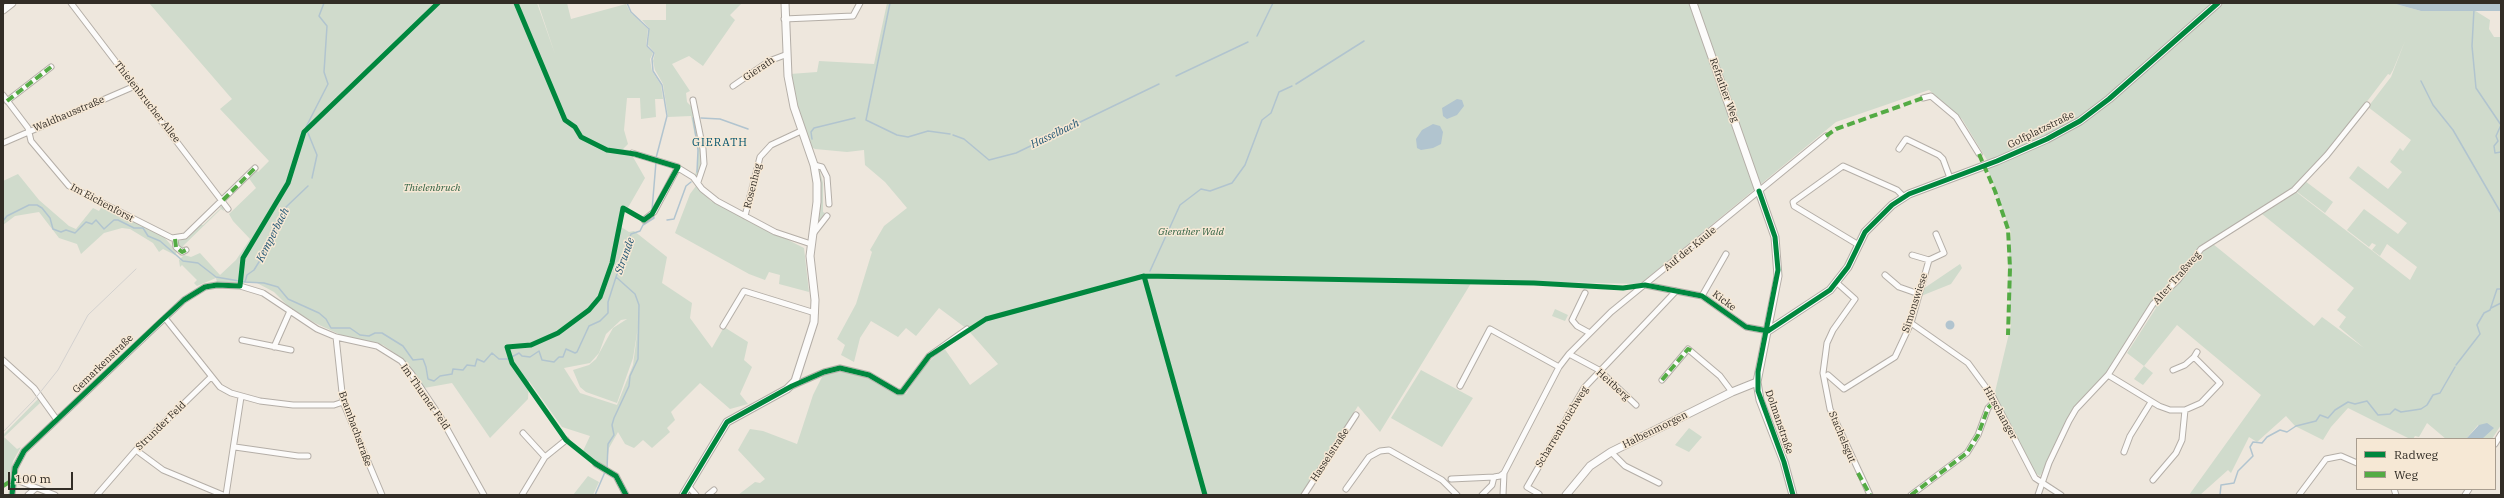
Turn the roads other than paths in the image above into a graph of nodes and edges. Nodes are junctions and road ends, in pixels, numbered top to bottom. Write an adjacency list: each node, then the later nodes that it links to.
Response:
1 (12, 3): 7 (street)
2 (71, 3): 11 (street, Thielenbrucher Allee)
3 (785, 3): 8 (street)
4 (860, 3): 8 (street)
5 (1693, 3): 28 (street, Refrather Weg)
6 (2218, 3): 29 (street, Golfplatzstraße)
7 (3, 10)
8 (784, 18): 9 (street)
9 (785, 55): 12 (street, Gierath); 19 (street)
10 (51, 67): 16 (street)
11 (135, 86): 18 (street, Waldhausstraße); 33 (street, Thielenbrucher Allee)
12 (733, 86)
13 (3, 95): 16 (street, Im Eichenforst)
14 (1922, 98): 24 (street)
15 (693, 100): 30 (street)
16 (7, 101): 18 (street, Im Eichenforst)
17 (2367, 105): 75 (street, Alter Traßweg)
18 (29, 131): 21 (street, Waldhausstraße); 41 (street, Im Eichenforst)
19 (801, 131): 25 (street); 36 (street, Rosenhag)
20 (1826, 136): 31 (street, Auf der Kaule)
21 (3, 143)
22 (1899, 148): 29 (street)
23 (632, 153): 26 (street)
24 (1979, 154)
25 (814, 165): 34 (street); 40 (street)
26 (678, 167): 30 (street); 38 (street)
27 (255, 168): 33 (street)
28 (1755, 178): 31 (street, Dolmanstraße)
29 (1950, 178): 32 (street, Golfplatzstraße)
30 (698, 182): 36 (street)
31 (1759, 191): 50 (street, Auf der Kaule); 55 (street, Dolmanstraße)
32 (1904, 197): 43 (street, Golfplatzstraße); 43 (street)
33 (223, 200): 35 (street, Thielenbrucher Allee); 41 (street)
34 (829, 204)
35 (228, 209)
36 (745, 216): 42 (street)
37 (826, 216): 40 (street)
38 (644, 220)
39 (1936, 234): 47 (street, Simonswiese)
40 (812, 235): 42 (street)
41 (176, 239): 44 (street)
42 (811, 244): 57 (street)
43 (1857, 244): 49 (street, Golfplatzstraße)
44 (186, 250)
45 (1726, 254): 54 (street)
46 (1912, 255): 47 (street, Simonswiese)
47 (1929, 260): 53 (street, Simonswiese)
48 (1885, 275): 53 (street)
49 (1836, 282): 59 (street, Golfplatzstraße); 74 (street, Stachelsgut)
50 (1645, 285): 51 (street, Kicke); 64 (street, Auf der Kaule)
51 (1676, 291): 54 (street, Kicke); 72 (street, Scharrenbroichweg)
52 (1586, 293): 64 (street)
53 (1919, 294): 60 (street, Simonswiese)
54 (1702, 296): 63 (street, Kicke)
55 (1772, 310): 59 (street); 63 (street, Dolmanstraße)
56 (290, 311): 58 (street, Gemarkenstraße); 65 (street, Gemarkenstraße); 67 (street)
57 (815, 313): 61 (street); 79 (street)
58 (165, 318): 76 (street); 89 (street, Gemarkenstraße)
59 (1784, 322): 63 (street, Golfplatzstraße)
60 (1910, 323): 74 (street, Simonswiese); 84 (street, Hirschanger)
61 (723, 326)
62 (967, 329): 79 (street)
63 (1768, 331): 78 (street, Dolmanstraße)
64 (1588, 332): 69 (street, Auf der Kaule)
65 (336, 337): 83 (street, Brambachstraße); 119 (street, Im Thurner Feld)
66 (242, 340): 67 (street)
67 (274, 347): 68 (street)
68 (291, 350)
69 (1569, 354): 71 (street, Auf der Kaule); 72 (street, Heitberg)
70 (3, 360): 89 (street)
71 (1559, 367): 80 (street); 100 (street, Auf der Kaule)
72 (1599, 370): 86 (street, Heitberg); 111 (street, Scharrenbroichweg)
73 (2173, 370): 87 (street)
74 (1825, 373): 131 (street, Stachelsgut)
75 (2108, 375): 85 (street); 106 (street, Alter Traßweg)
76 (211, 377): 82 (street); 93 (street, Strunder Feld)
77 (1662, 380): 81 (street)
78 (1757, 382): 81 (street, Halbenmorgen); 130 (street, Dolmanstraße)
79 (792, 386): 107 (street)
80 (1460, 386)
81 (1732, 392): 94 (street, Halbenmorgen)
82 (241, 398): 83 (street); 92 (street)
83 (343, 402): 118 (street, Brambachstraße)
84 (1994, 402): 106 (street, Hirschanger); 132 (street)
85 (2151, 402): 87 (street); 95 (street)
86 (1636, 405)
87 (2185, 410): 104 (street)
88 (1356, 414): 125 (street, Hasselstraße)
89 (57, 420): 102 (street, Gemarkenstraße)
90 (522, 433): 97 (street)
91 (566, 440): 97 (street)
92 (235, 447): 96 (street); 117 (street)
93 (136, 450): 115 (street, Strunder Feld); 116 (street)
94 (1611, 452): 105 (street); 129 (street, Halbenmorgen)
95 (2124, 452)
96 (308, 456)
97 (546, 457): 120 (street)
98 (2356, 463): 135 (street)
99 (596, 464): 121 (street)
100 (1504, 472): 101 (street); 128 (street, Auf der Kaule)
101 (1494, 477): 103 (street); 127 (street)
102 (14, 479): 108 (street); 112 (street, Gemarkenstraße)
103 (1451, 479)
104 (2153, 480)
105 (1659, 483)
106 (2042, 483): 133 (street, Alter Traßweg); 134 (street, Hirschanger)
107 (689, 487): 122 (street); 123 (street)
108 (36, 488): 113 (street); 114 (street)
109 (1346, 489): 126 (street)
110 (714, 490): 124 (street)
111 (1539, 494)
112 (12, 495)
113 (28, 495)
114 (55, 495)
115 (96, 495)
116 (223, 495)
117 (226, 495)
118 (382, 495)
119 (484, 495)
120 (522, 495)
121 (626, 495)
122 (683, 495)
123 (696, 495)
124 (708, 495)
125 (1304, 495)
126 (1457, 495)
127 (1482, 495)
128 (1503, 495)
129 (1566, 495)
130 (1793, 495)
131 (1870, 495)
132 (1911, 495)
133 (2038, 495)
134 (2061, 495)
135 (2299, 495)

